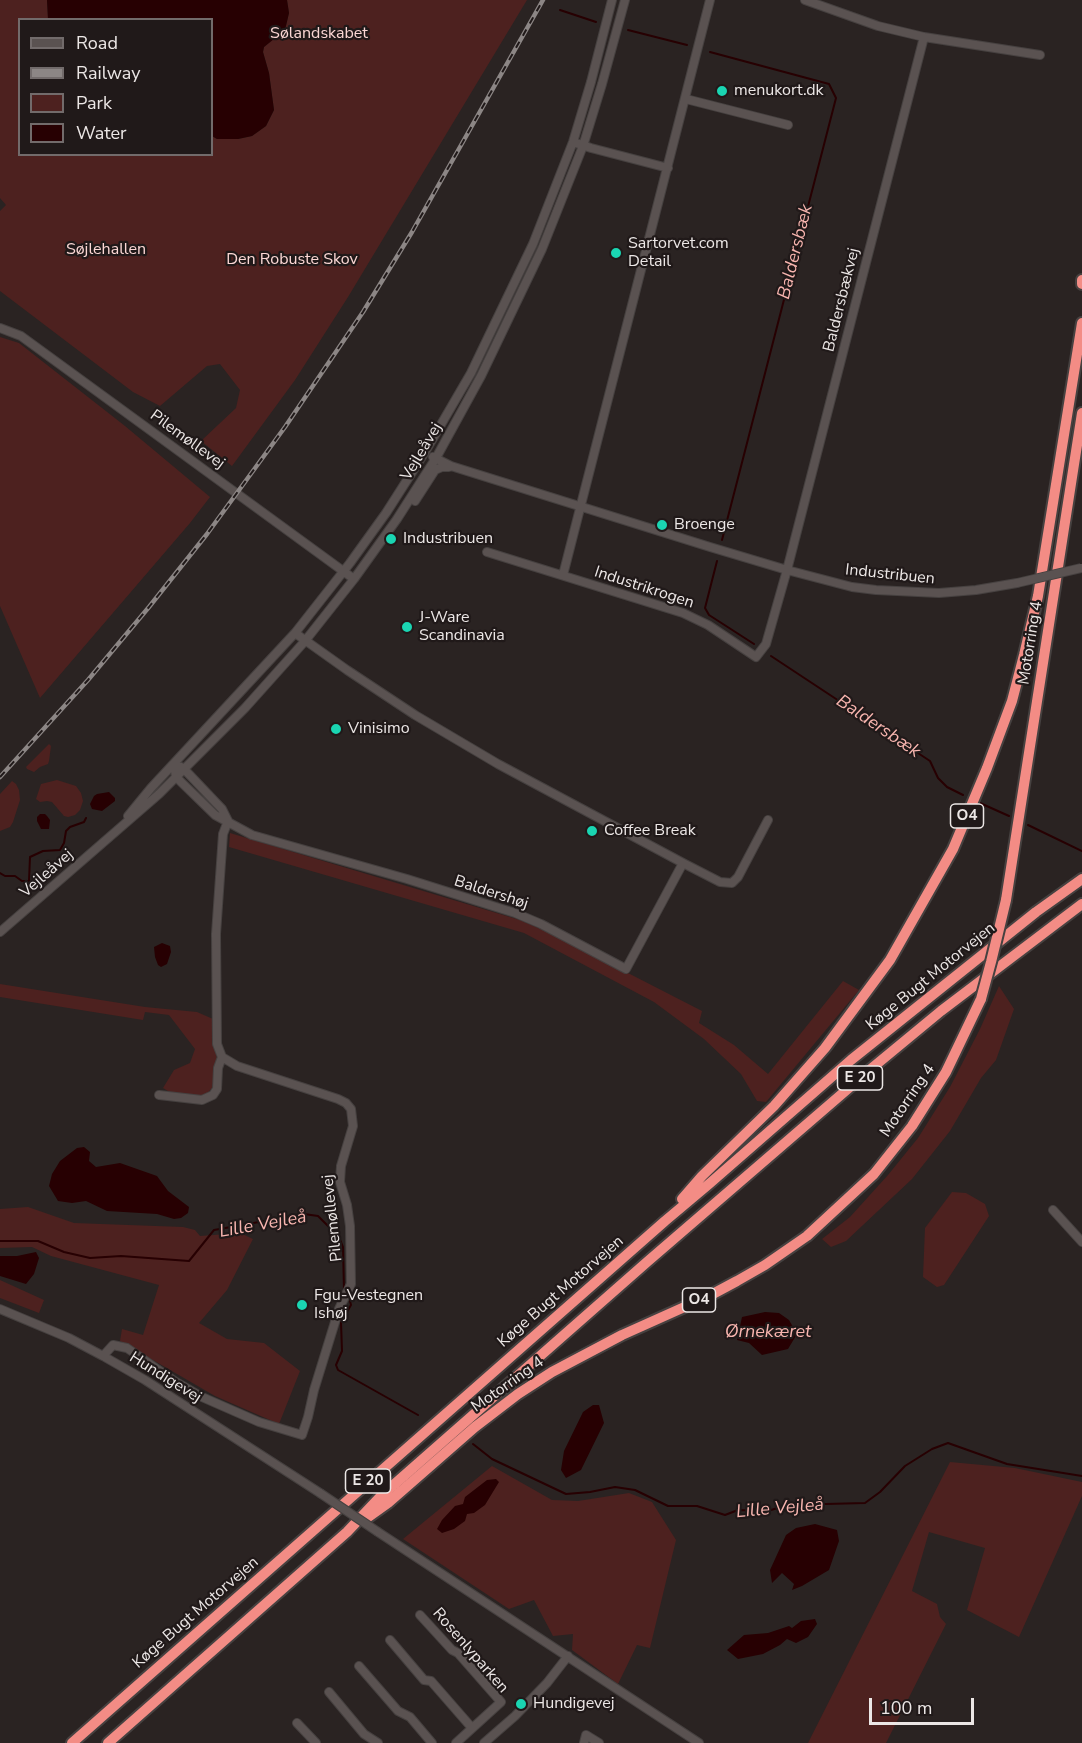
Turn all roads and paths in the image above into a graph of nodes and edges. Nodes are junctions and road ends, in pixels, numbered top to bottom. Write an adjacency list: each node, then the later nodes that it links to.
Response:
1 (612, 0): 9 (street, Vejleåvej)
2 (625, 0): 10 (street, Vejleåvej)
3 (710, 0): 7 (street)
4 (805, 0): 5 (street)
5 (924, 37): 6 (street); 22 (street, Baldersbækvej)
6 (1040, 55)
7 (686, 99): 8 (street); 11 (street)
8 (788, 125)
9 (573, 142): 10 (street); 15 (street, Vejleåvej)
10 (583, 146): 11 (street); 16 (street, Vejleåvej)
11 (668, 168): 18 (street)
12 (1082, 322): 41 (highway, Motorring 4 / O4)
13 (0, 328): 23 (street, Pilemøllevej)
14 (1082, 413): 45 (highway, Motorring 4 / O4, bridge)
15 (425, 452): 16 (street, Industribuen); 23 (street, Vejleåvej)
16 (435, 458): 17 (street, Industribuen); 19 (street, Vejleåvej)
17 (451, 466): 18 (street, Industribuen); 19 (street)
18 (580, 506): 22 (street, Industribuen); 24 (street)
19 (397, 519): 25 (street, Vejleåvej)
20 (488, 552): 24 (street, Industrikrogen)
21 (1081, 568): 22 (street, Industribuen, bridge)
22 (787, 570): 24 (street, Industrikrogen)
23 (343, 572): 25 (street, Pilemøllevej); 26 (street, Vejleåvej)
24 (564, 576)
25 (354, 579): 27 (street, Vejleåvej)
26 (295, 633): 27 (street); 28 (street, Vejleåvej)
27 (305, 641): 29 (street, Vejleåvej); 34 (street)
28 (174, 764): 29 (street, Baldershøj); 30 (street); 33 (street, Vejleåvej)
29 (184, 769): 30 (street, Vejleåvej); 32 (street, Baldershøj)
30 (176, 777): 32 (street, Baldershøj); 33 (street, Vejleåvej)
31 (768, 820): 34 (street)
32 (228, 821): 34 (street, Baldershøj); 38 (street)
33 (112, 836): 37 (street, Vejleåvej)
34 (683, 863)
35 (1082, 879): 41 (highway, Køge Bugt Motorvejen / E 20)
36 (1082, 904): 45 (highway, Køge Bugt Motorvejen / E 20)
37 (0, 932)
38 (222, 1057): 39 (street); 44 (street, Pilemøllevej)
39 (159, 1095)
40 (1053, 1209): 42 (street)
41 (665, 1221): 53 (highway, Køge Bugt Motorvejen / E 20)
42 (1082, 1242)
43 (0, 1309): 44 (street, Hundigevej)
44 (103, 1356): 48 (street, Hundigevej, bridge)
45 (347, 1532): 54 (highway, Køge Bugt Motorvejen / E 20)
46 (420, 1615): 52 (street, Rosenlyparken)
47 (390, 1640): 52 (street)
48 (568, 1656): 59 (street); 62 (street, Hundigevej)
49 (359, 1666): 57 (street)
50 (329, 1692): 56 (street)
51 (297, 1723): 55 (street)
52 (472, 1728): 58 (street, Rosenlyparken)
53 (72, 1743)
54 (108, 1743)
55 (316, 1743)
56 (378, 1743)
57 (432, 1743)
58 (456, 1743)
59 (484, 1743)
60 (584, 1743): 61 (street)
61 (599, 1743)
62 (699, 1743)

